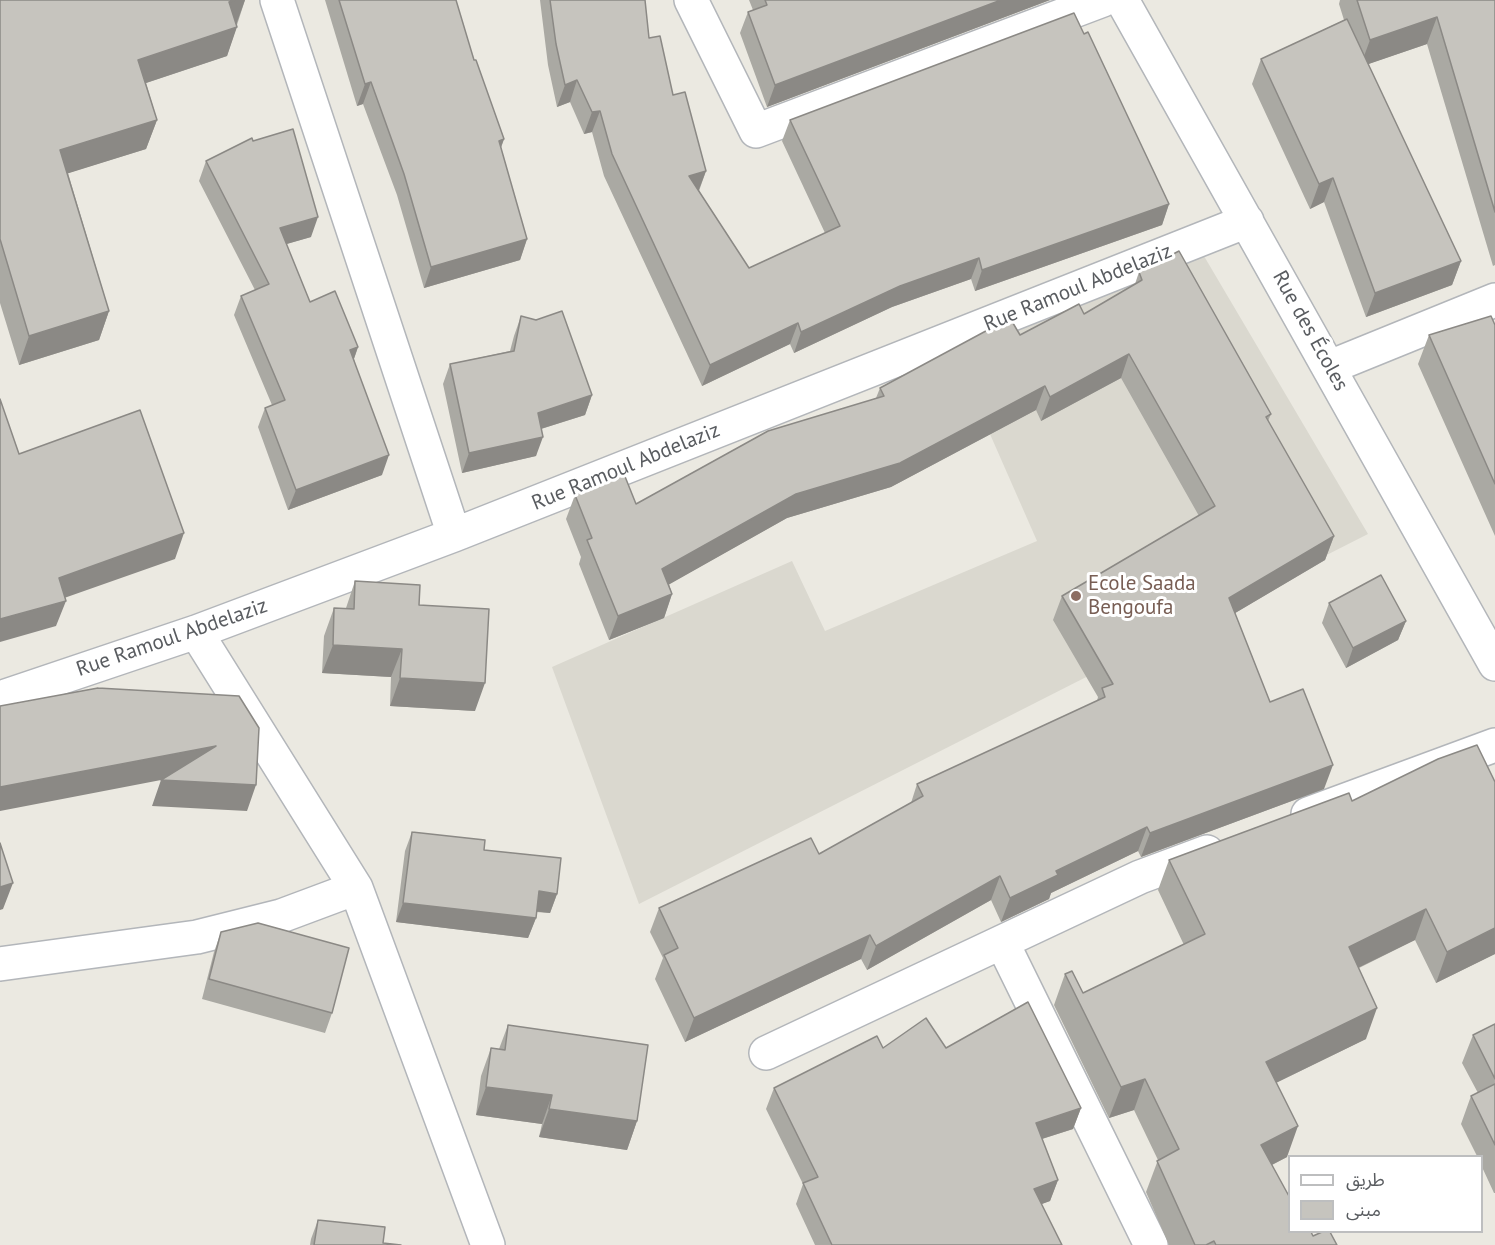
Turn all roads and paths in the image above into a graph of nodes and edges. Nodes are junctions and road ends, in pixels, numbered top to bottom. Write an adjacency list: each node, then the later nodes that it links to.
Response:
1 (277, 0): 8 (street)
2 (691, 0): 3 (street)
3 (1103, 0)
4 (1122, 0): 5 (street, Rue des Écoles)
5 (1247, 221): 7 (street, Rue des Écoles); 8 (street, Rue Ramoul Abdelaziz)
6 (1495, 300): 7 (street)
7 (1330, 367): 10 (street, Rue des Écoles)
8 (454, 535): 9 (street, Rue Ramoul Abdelaziz)
9 (196, 632): 11 (street, Rue Ramoul Abdelaziz); 15 (street)
10 (1495, 664)
11 (0, 698)
12 (1495, 745): 13 (street)
13 (1284, 823)
14 (1240, 840): 16 (street)
15 (356, 888): 17 (street); 19 (street)
16 (1002, 942): 18 (street); 20 (street)
17 (0, 964)
18 (766, 1053)
19 (488, 1245)
20 (1151, 1245)

